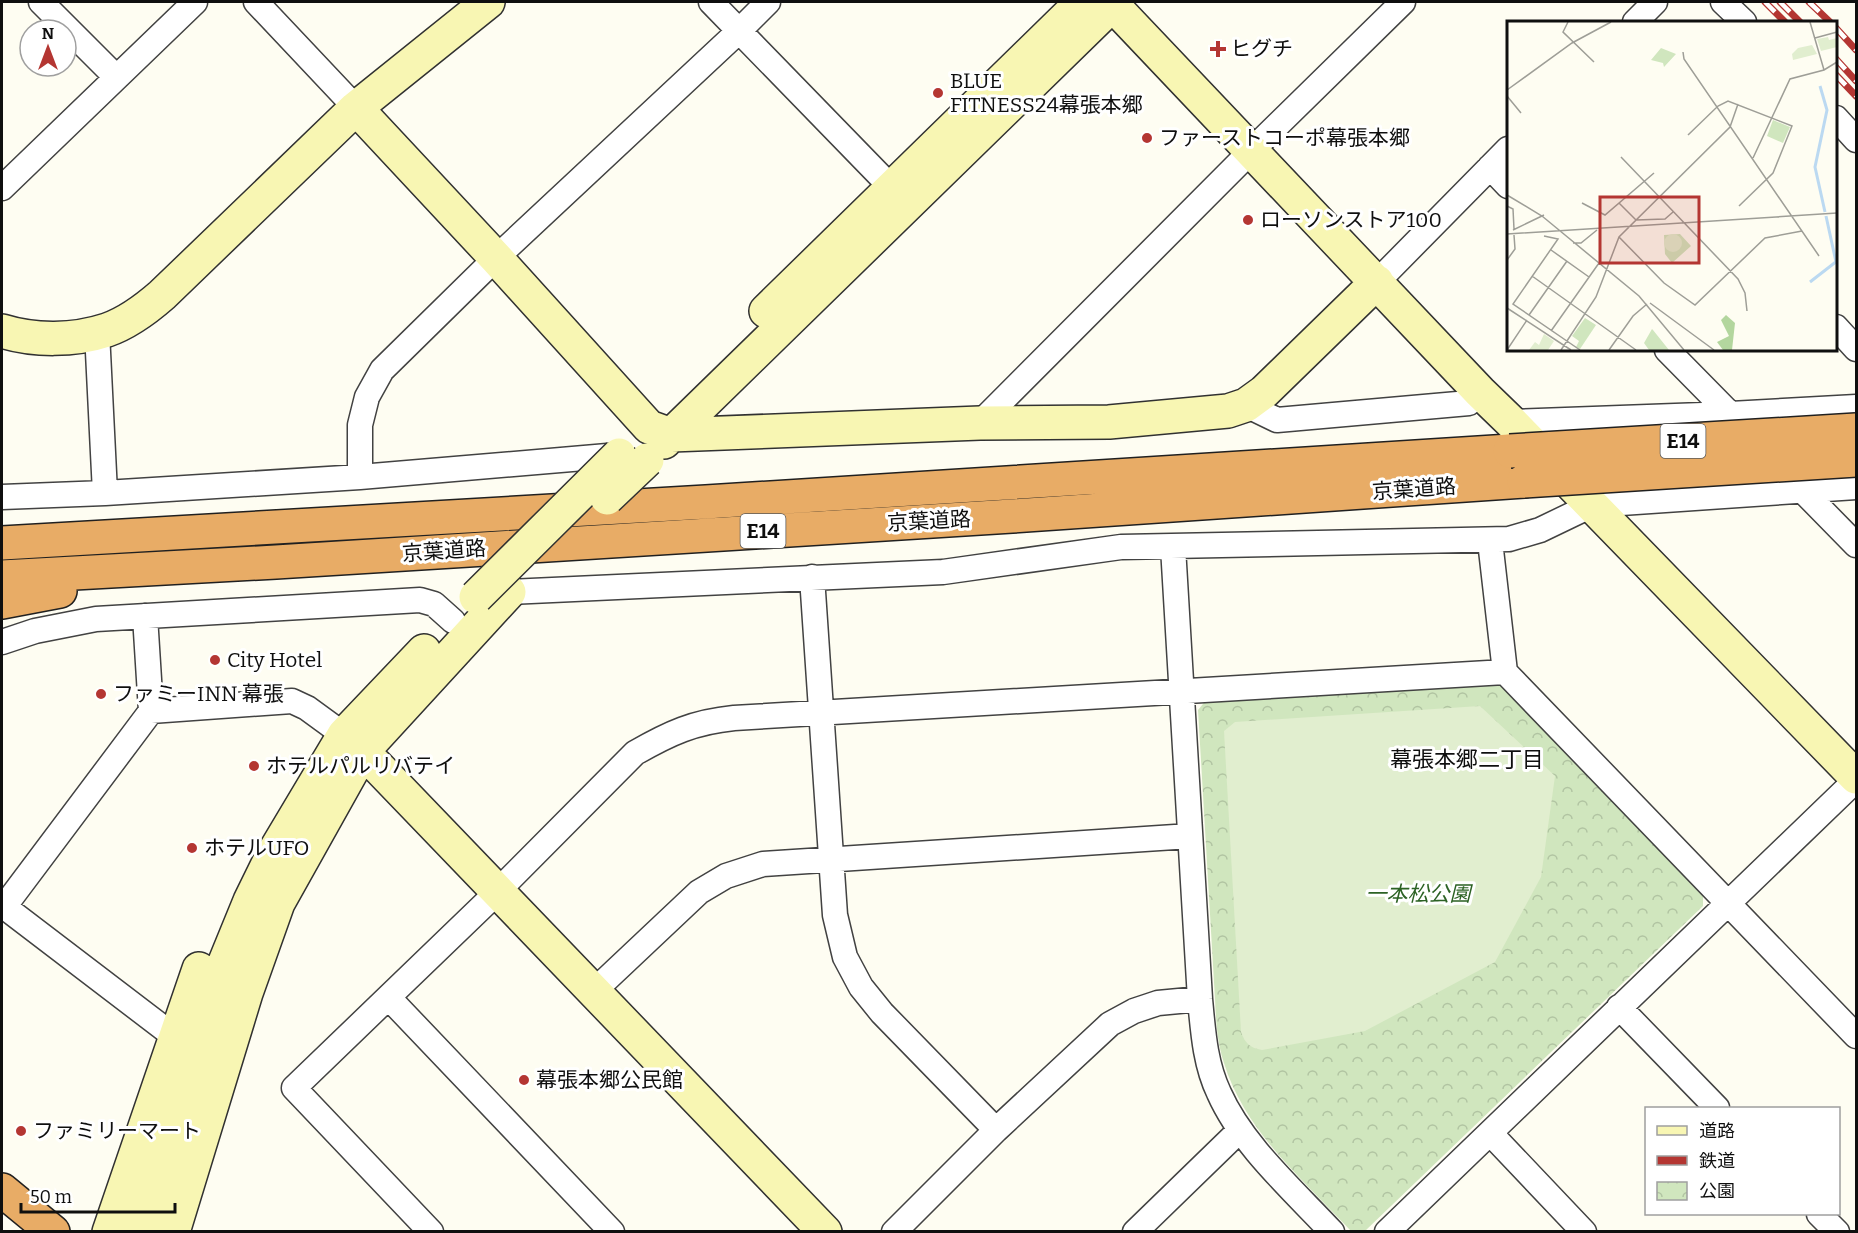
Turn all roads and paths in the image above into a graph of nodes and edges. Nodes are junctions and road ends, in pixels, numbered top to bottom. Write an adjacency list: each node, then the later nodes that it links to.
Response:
1 (41, 2): 14 (street)
2 (195, 2): 14 (street)
3 (256, 2): 15 (street)
4 (488, 2): 15 (street)
5 (711, 2): 13 (street)
6 (768, 2): 13 (street)
7 (1108, 2): 18 (street); 23 (street); 37 (street)
8 (1403, 2): 18 (street)
9 (1655, 2): 11 (street)
10 (1723, 2): 12 (street)
11 (1636, 21)
12 (1742, 21)
13 (739, 31): 23 (street); 24 (street)
14 (116, 77): 21 (street)
15 (356, 108): 24 (street); 28 (street)
16 (1837, 119): 17 (street)
17 (1857, 140)
18 (1252, 150): 25 (street); 35 (street)
19 (1507, 151): 20 (street)
20 (1490, 167): 22 (street); 25 (street)
21 (3, 184)
22 (1507, 184)
23 (891, 187): 37 (street)
24 (496, 258): 37 (street); 41 (street)
25 (1377, 282): 31 (street); 32 (street)
26 (1837, 328): 29 (street)
27 (2, 331): 28 (street)
28 (97, 332): 44 (street)
29 (1857, 349)
30 (1668, 351): 34 (street)
31 (1480, 392): 32 (street); 38 (street)
32 (1246, 405): 35 (street)
33 (1857, 406): 34 (street)
34 (1730, 414): 38 (street)
35 (980, 423): 37 (street)
36 (1857, 430): 38 (highway, 京葉道路 / E14, bridge)
37 (660, 431): 39 (street)
38 (1510, 436): 46 (street); 48 (highway, 京葉道路 / E14)
39 (633, 457): 41 (street); 54 (street, bridge); 57 (street, bridge)
40 (1857, 460): 51 (highway, 京葉道路 / E14, bridge)
41 (360, 477): 44 (street)
42 (1857, 487): 43 (street)
43 (1802, 490): 46 (street); 49 (street)
44 (105, 493): 45 (street)
45 (2, 497)
46 (1592, 505): 47 (street); 64 (street)
47 (1490, 541): 50 (street); 59 (street)
48 (2, 543)
49 (1857, 545)
50 (1173, 547): 53 (street); 60 (street)
51 (186, 566): 52 (highway, 京葉道路 / E14); 55 (highway)
52 (2, 577)
53 (812, 577): 54 (street); 62 (street)
54 (509, 592): 63 (street)
55 (2, 602)
56 (145, 616): 57 (street); 58 (street); 61 (street)
57 (453, 621): 63 (street)
58 (2, 642)
59 (1505, 672): 60 (street); 69 (street)
60 (1183, 692): 62 (street); 65 (street)
61 (151, 711): 63 (street); 70 (street)
62 (822, 714): 66 (street); 67 (street)
63 (353, 743): 67 (street); 68 (street)
64 (1857, 779): 69 (street)
65 (1190, 836): 66 (street); 74 (street)
66 (831, 859): 72 (street); 79 (street)
67 (498, 891): 72 (street); 73 (street)
68 (264, 902): 71 (street); 77 (street); 88 (street)
69 (1727, 902): 75 (street); 76 (street)
70 (3, 906): 77 (street)
71 (231, 988): 86 (street); 87 (street)
72 (594, 991): 91 (street)
73 (389, 998): 89 (street); 90 (street)
74 (1200, 999): 79 (street); 80 (street)
75 (1619, 1007): 78 (street); 81 (street)
76 (1857, 1036)
77 (175, 1037): 85 (street)
78 (1716, 1107)
79 (996, 1130): 92 (street)
80 (1239, 1131): 93 (street); 94 (street)
81 (1491, 1134): 95 (street); 96 (street)
82 (2, 1190): 84 (highway)
83 (1820, 1215): 97 (street)
84 (53, 1232)
85 (109, 1232)
86 (142, 1232)
87 (173, 1232)
88 (192, 1232)
89 (431, 1232)
90 (612, 1232)
91 (825, 1232)
92 (894, 1232)
93 (1135, 1232)
94 (1332, 1232)
95 (1387, 1232)
96 (1584, 1232)
97 (1836, 1232)

